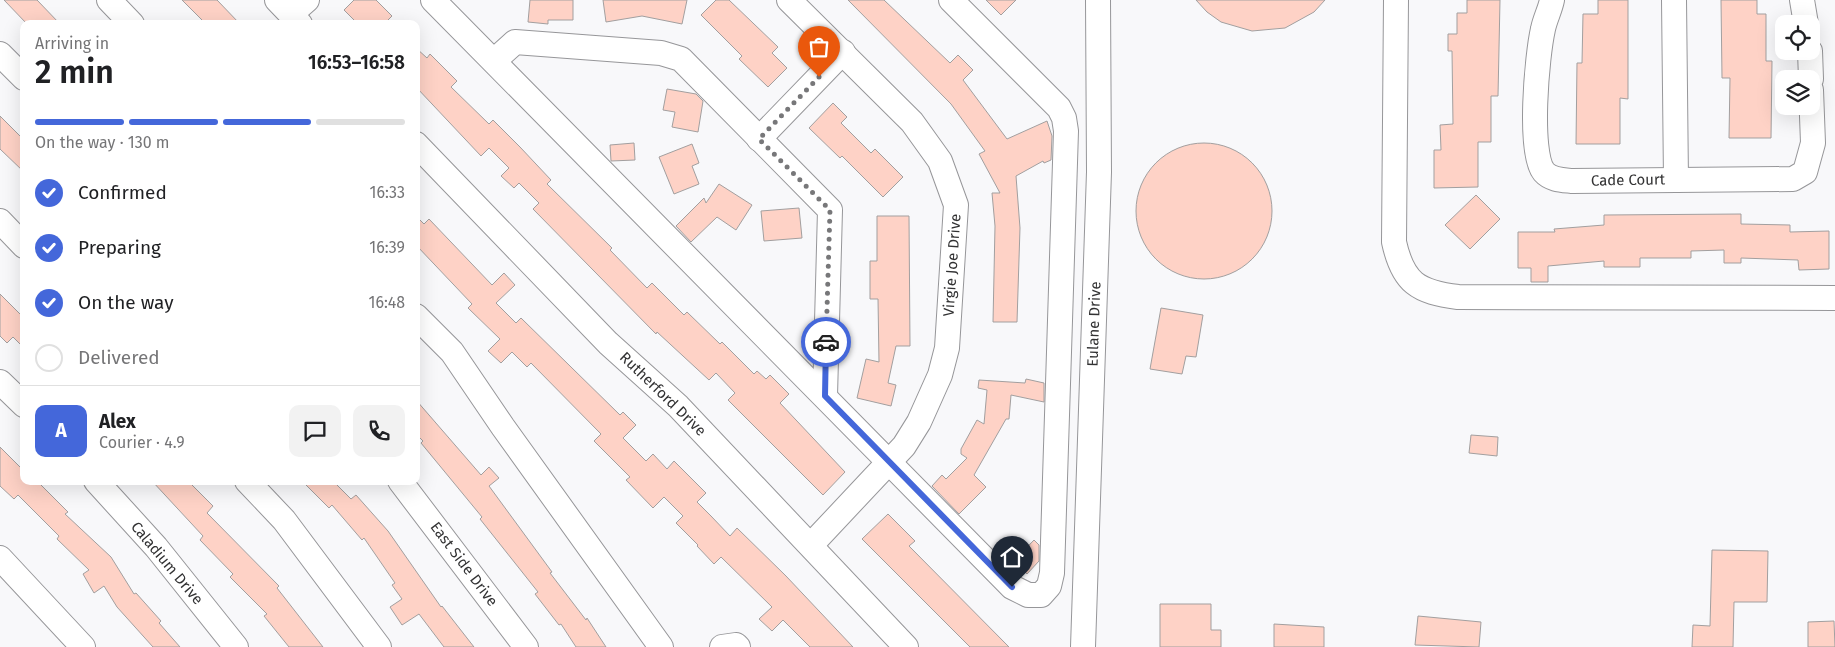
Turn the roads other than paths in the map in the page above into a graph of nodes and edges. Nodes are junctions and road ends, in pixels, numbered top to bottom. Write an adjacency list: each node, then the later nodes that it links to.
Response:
1 (109, 0): 11 (street)
2 (433, 0): 14 (street)
3 (789, 0): 12 (street, Virgie Joe Drive)
4 (951, 0): 27 (street)
5 (1098, 0): 41 (street, Eulane Drive)
6 (1396, 0): 22 (street)
7 (1552, 0): 19 (street, Cade Court)
8 (1674, 0): 19 (street)
9 (1802, 0): 10 (street)
10 (1804, 15)
11 (128, 20)
12 (843, 52): 17 (street); 27 (street, Virgie Joe Drive)
13 (0, 54): 15 (street)
14 (494, 61): 17 (street); 25 (street)
15 (20, 74)
16 (1812, 115): 19 (street, Cade Court)
17 (759, 139): 25 (street)
18 (420, 148): 31 (street, Rutherford Drive)
19 (1676, 180)
20 (0, 221): 21 (street)
21 (20, 242)
22 (1835, 298)
23 (420, 320): 37 (street)
24 (0, 382): 26 (street)
25 (825, 396): 27 (street)
26 (20, 402)
27 (890, 461): 31 (street, Virgie Joe Drive)
28 (100, 485): 34 (street, Caladium Drive)
29 (251, 485): 35 (street)
30 (403, 485): 36 (street, East Side Drive)
31 (811, 545): 40 (street, Rutherford Drive)
32 (0, 558): 33 (street)
33 (83, 647)
34 (236, 647)
35 (378, 647)
36 (526, 647)
37 (661, 647)
38 (722, 647): 39 (street)
39 (738, 647)
40 (906, 647)
41 (1083, 647)

